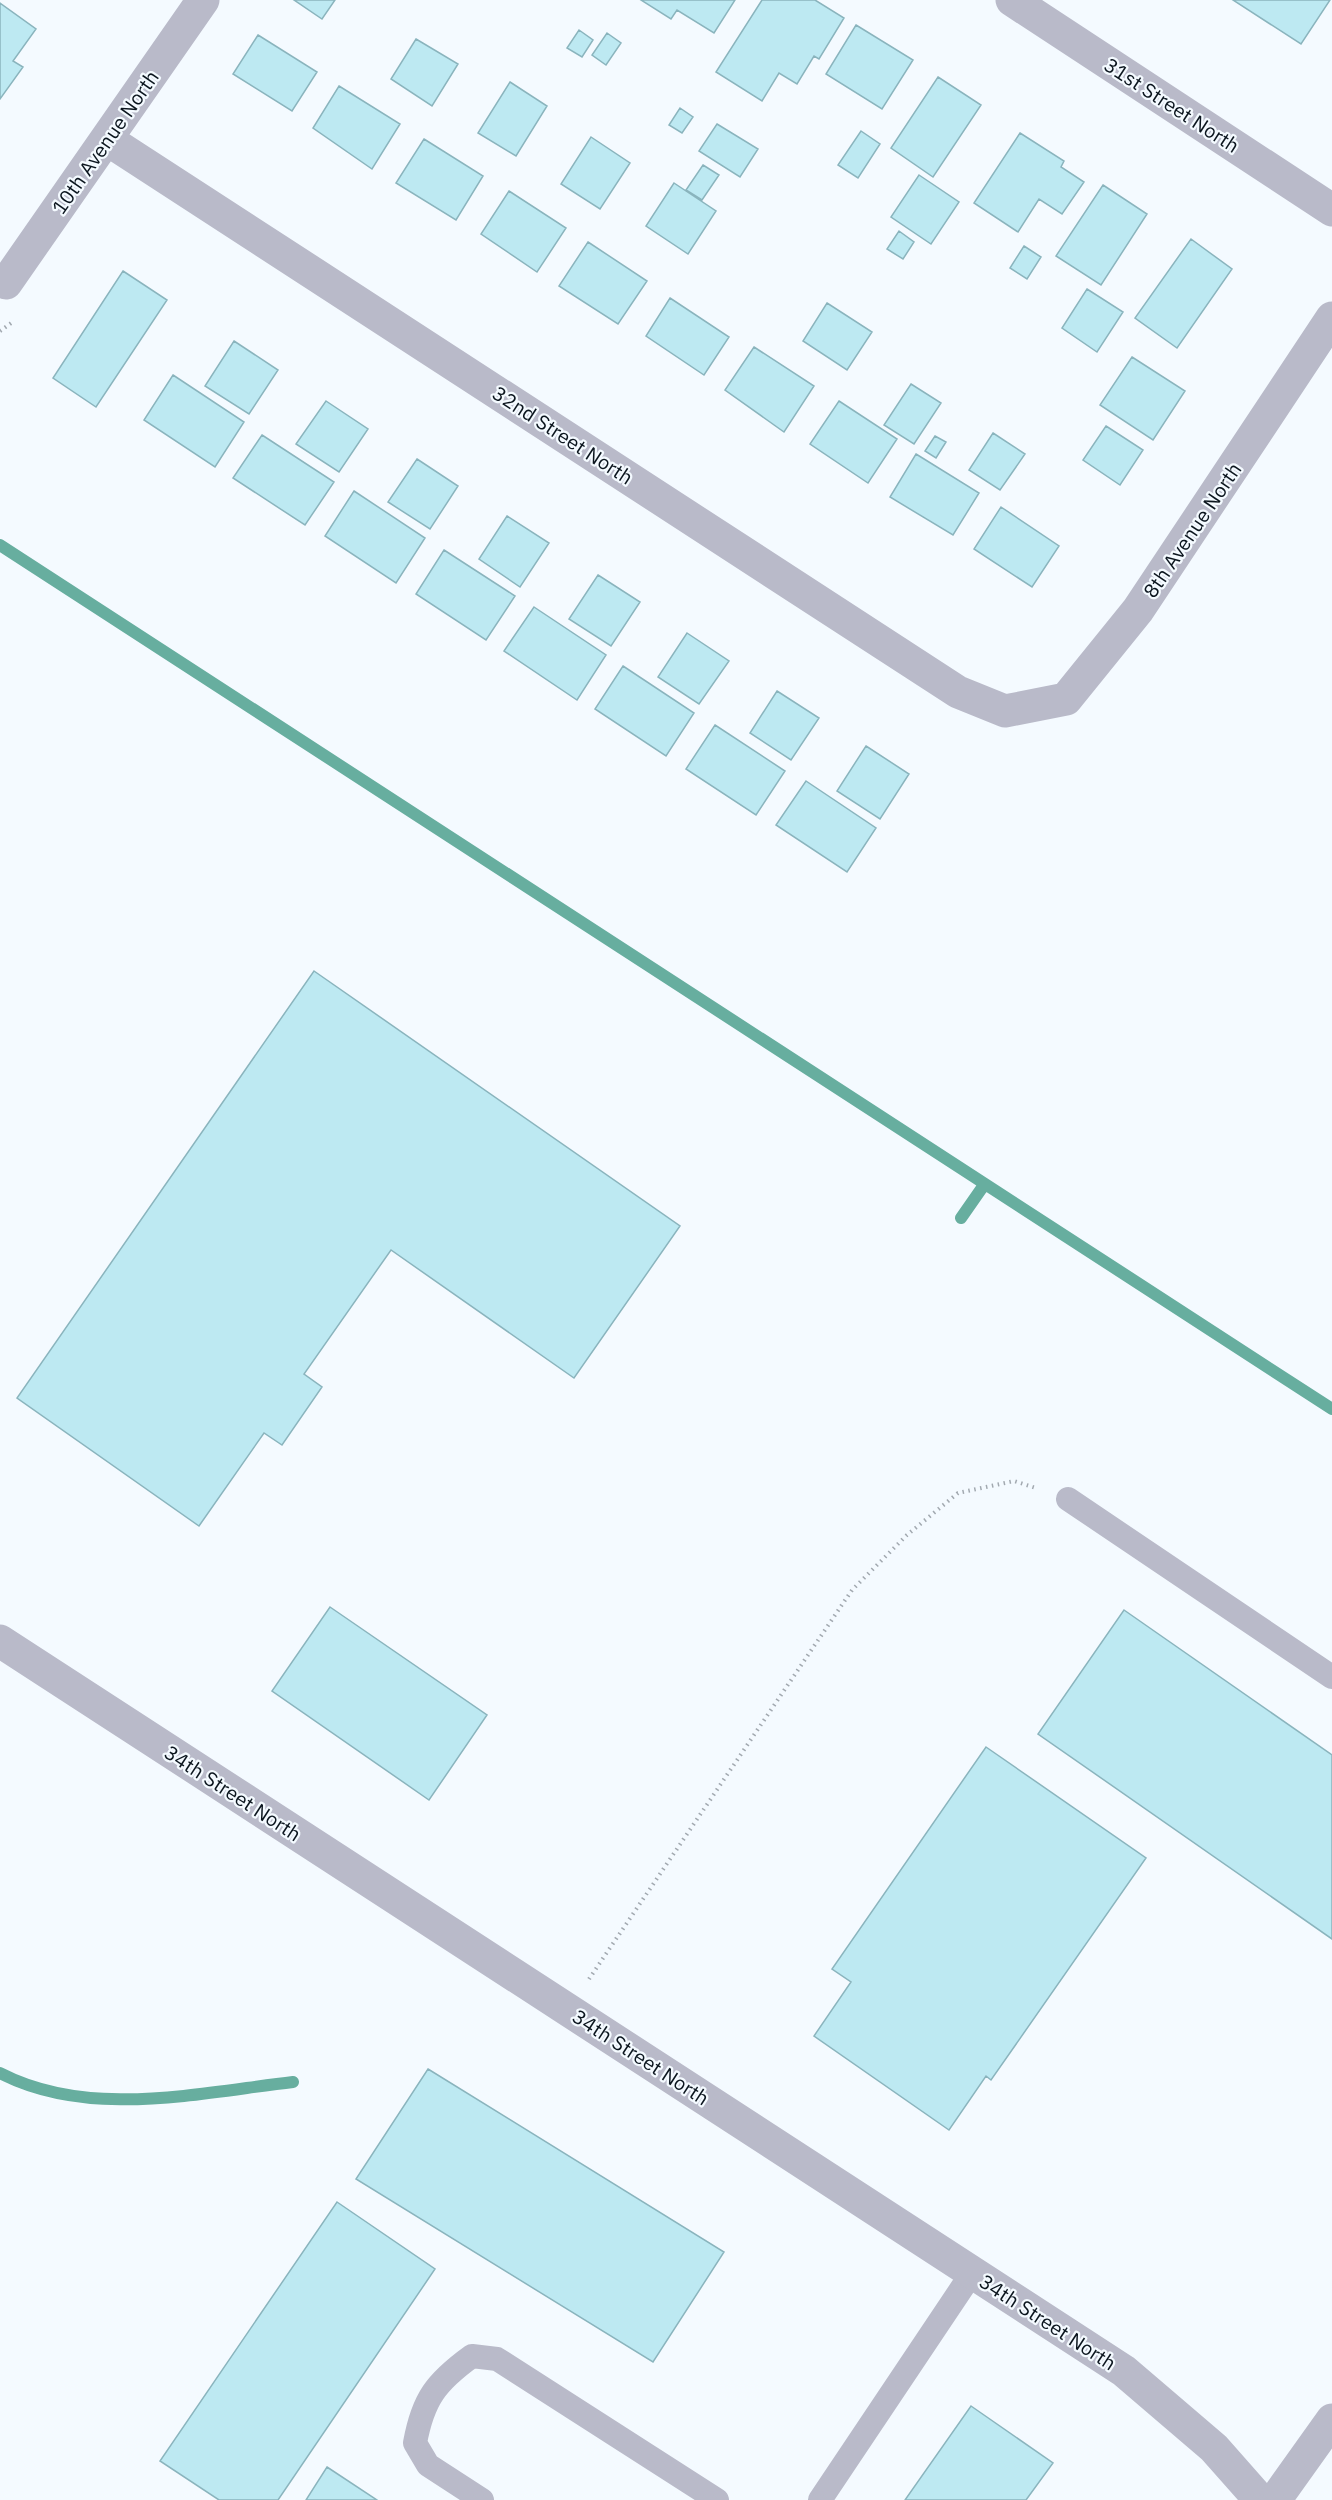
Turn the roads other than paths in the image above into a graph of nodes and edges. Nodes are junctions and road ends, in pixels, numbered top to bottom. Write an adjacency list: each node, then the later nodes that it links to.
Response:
1 (203, 0): 3 (street, 10th Avenue North)
2 (1012, 0): 4 (street, 31st Street North)
3 (108, 140): 5 (street, 10th Avenue North); 7 (street, 32nd Street North)
4 (1332, 210)
5 (6, 283)
6 (1332, 318): 7 (street, 8th Avenue North)
7 (1024, 707)
8 (1068, 1499): 10 (lane)
9 (0, 1641): 11 (street, 34th Street North)
10 (1332, 1677)
11 (972, 2273): 15 (lane); 16 (street, 34th Street North)
12 (1332, 2420): 17 (street)
13 (713, 2499): 14 (lane)
14 (482, 2500)
15 (820, 2500)
16 (1260, 2500)
17 (1275, 2500)

